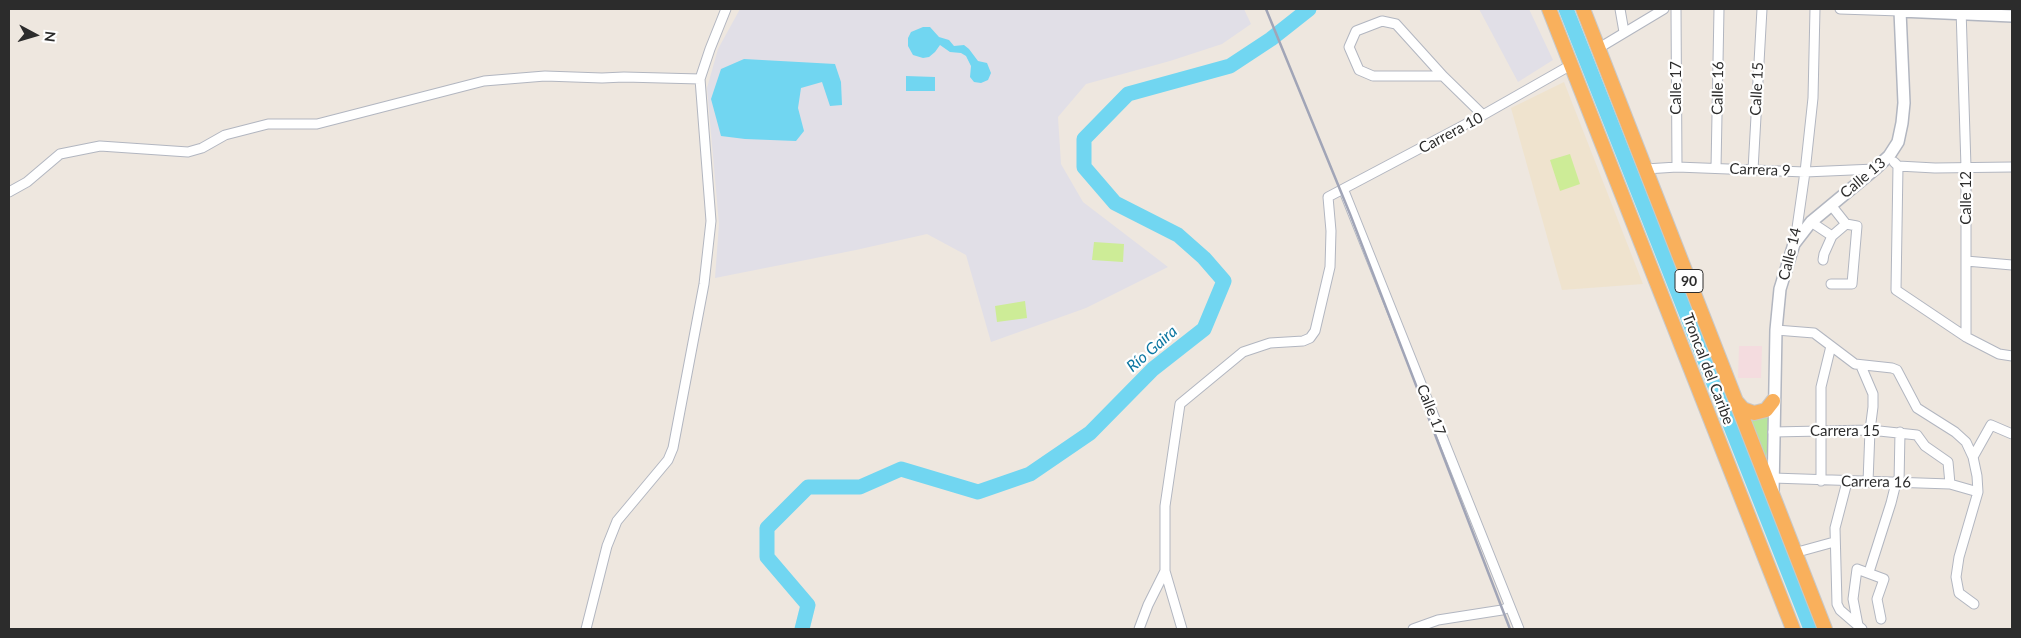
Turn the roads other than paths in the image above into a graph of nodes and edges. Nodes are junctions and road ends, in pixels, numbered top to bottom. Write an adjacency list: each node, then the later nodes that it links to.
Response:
1 (726, 9): 18 (street)
2 (1549, 9): 16 (highway, Troncal del Caribe / 90)
3 (1584, 9): 15 (highway, Troncal del Caribe / 90)
4 (1620, 9): 14 (street)
5 (1664, 9): 14 (street)
6 (1676, 9): 22 (street, Calle 17)
7 (1720, 9): 25 (street, Calle 16)
8 (1762, 9): 28 (street, Calle 15)
9 (1814, 9): 29 (street, Calle 14)
10 (1840, 9): 11 (street)
11 (1900, 10): 12 (main road); 20 (main road, Calle 13)
12 (1961, 12): 13 (main road); 23 (street, Calle 12)
13 (2012, 16)
14 (1624, 32): 15 (street)
15 (1599, 48): 26 (highway, Troncal del Caribe / 90)
16 (1571, 65): 19 (street, Carrera 10); 75 (highway, Troncal del Caribe / 90)
17 (1443, 76): 17 (street); 19 (street)
18 (700, 79): 31 (street); 70 (street)
19 (1483, 115): 30 (street, Carrera 10)
20 (1889, 156): 21 (street); 27 (main road, Calle 13)
21 (1898, 166): 23 (street); 42 (street, Calle 13)
22 (1677, 167): 25 (street, Carrera 9); 26 (street, Carrera 9)
23 (1966, 167): 24 (street); 38 (street, Calle 12)
24 (2012, 167)
25 (1716, 168): 28 (street, Carrera 9)
26 (1646, 169): 46 (highway, Troncal del Caribe / 90)
27 (1875, 169): 29 (street, Carrera 9); 32 (main road, Calle 13)
28 (1754, 170): 29 (street, Carrera 9)
29 (1806, 172): 36 (street, Calle 14)
30 (1344, 191): 64 (street, Carrera 10); 67 (street, Calle 17)
31 (9, 192)
32 (1832, 205): 33 (main road, Calle 13); 34 (street)
33 (1811, 222): 35 (street); 36 (main road, Calle 13)
34 (1846, 224): 35 (street); 40 (street)
35 (1832, 236): 37 (street)
36 (1794, 244): 41 (main road, Calle 14)
37 (1823, 260)
38 (1966, 261): 39 (street); 42 (street, Calle 12)
39 (2012, 265)
40 (1831, 284)
41 (1776, 330): 43 (street); 47 (main road, Calle 14)
42 (1966, 337): 44 (street)
43 (1831, 346): 45 (street); 49 (street)
44 (2012, 356)
45 (1861, 366): 48 (street); 53 (street)
46 (1735, 400): 47 (highway); 61 (highway, Troncal del Caribe / 90)
47 (1774, 401): 50 (main road, Calle 14)
48 (1870, 430): 49 (street, Carrera 15); 51 (street, Carrera 15); 57 (street)
49 (1820, 431): 50 (street, Carrera 15); 55 (street)
50 (1773, 432): 54 (main road, Calle 14)
51 (1900, 432): 58 (street); 59 (street, Carrera 15)
52 (2012, 434): 53 (street)
53 (1973, 457): 60 (street)
54 (1773, 478): 55 (street, Carrera 16); 61 (main road, Calle 14)
55 (1821, 481): 56 (street, Carrera 16)
56 (1847, 482): 57 (street, Carrera 16); 62 (street)
57 (1868, 482): 58 (street, Carrera 16)
58 (1897, 483): 59 (street, Carrera 16); 65 (street)
59 (1950, 484): 60 (street, Carrera 16)
60 (1978, 492): 66 (street)
61 (1774, 499): 63 (highway, Troncal del Caribe / 90)
62 (1834, 542): 63 (street); 69 (street)
63 (1794, 552): 76 (highway, Troncal del Caribe / 90)
64 (1165, 571): 71 (street); 72 (street)
65 (1869, 572): 68 (street); 69 (street)
66 (1974, 604)
67 (1509, 607): 73 (street); 74 (street, Calle 17)
68 (1881, 619)
69 (1860, 627)
70 (586, 629)
71 (1139, 629)
72 (1182, 629)
73 (1413, 629)
74 (1518, 629)
75 (1793, 629)
76 (1825, 629)

